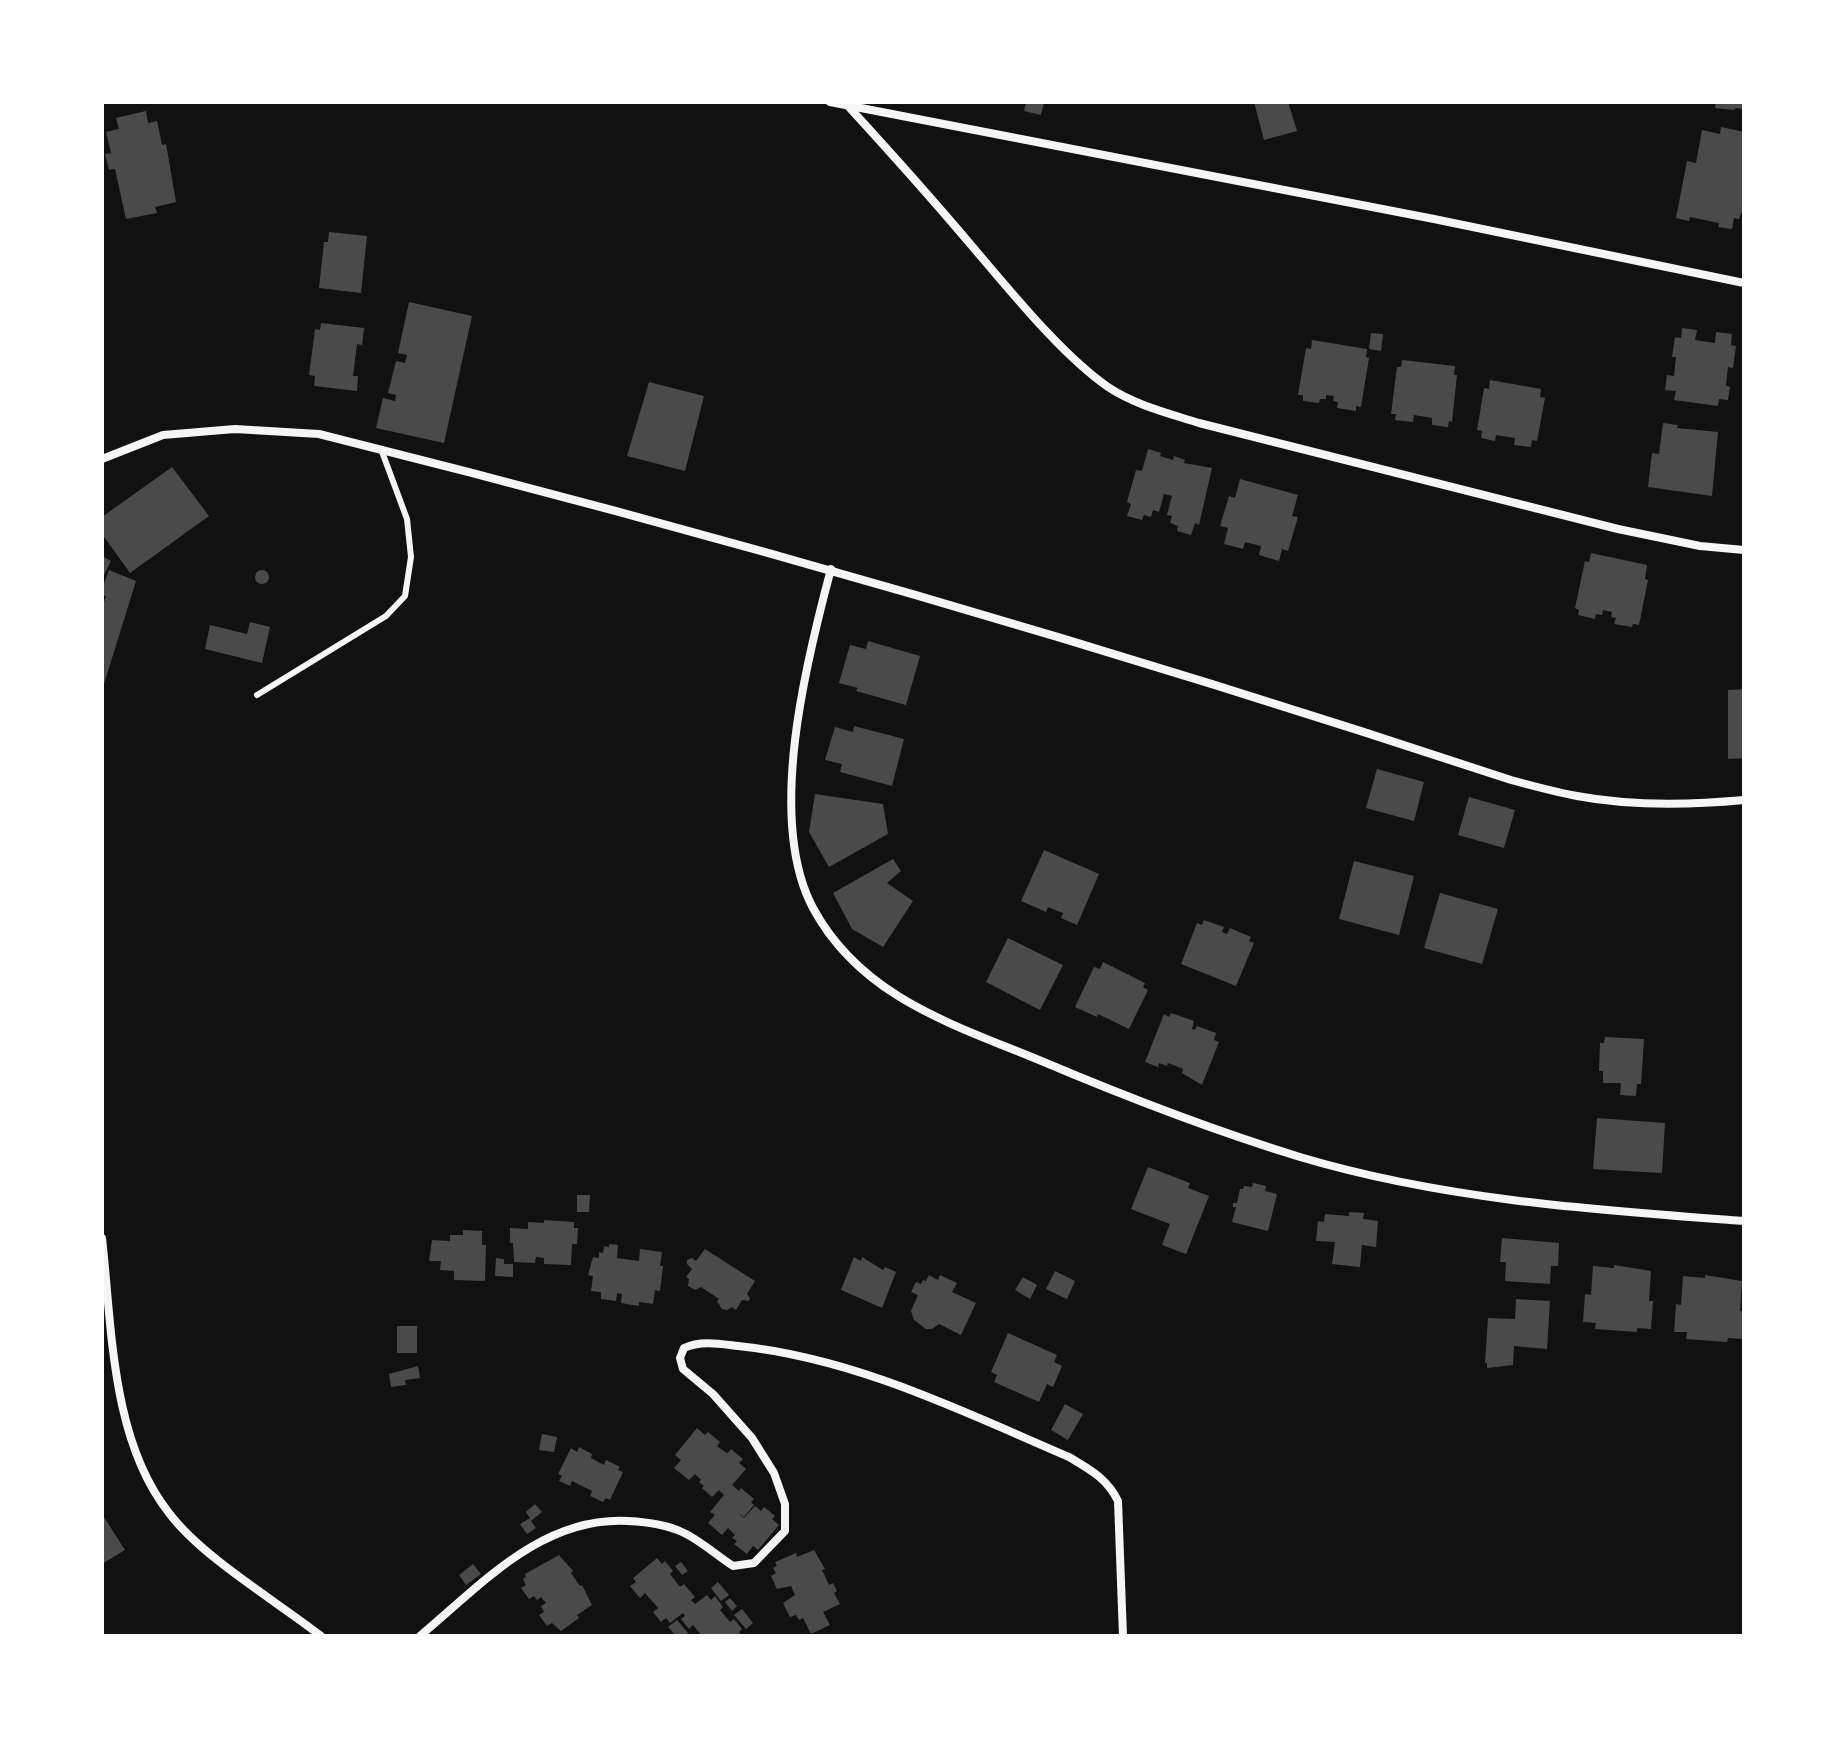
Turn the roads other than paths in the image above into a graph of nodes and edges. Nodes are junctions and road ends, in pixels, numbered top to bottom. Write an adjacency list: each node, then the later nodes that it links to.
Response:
1 (830, 102): 2 (street)
2 (848, 106): 3 (street); 6 (street)
3 (1744, 283)
4 (381, 449): 5 (street); 7 (street); 8 (lane)
5 (102, 459)
6 (1744, 550)
7 (831, 569): 9 (street); 10 (street)
8 (257, 695)
9 (1744, 800)
10 (1744, 1221)
11 (102, 1238): 12 (street)
12 (321, 1636)
13 (420, 1636): 14 (street)
14 (1123, 1636)

